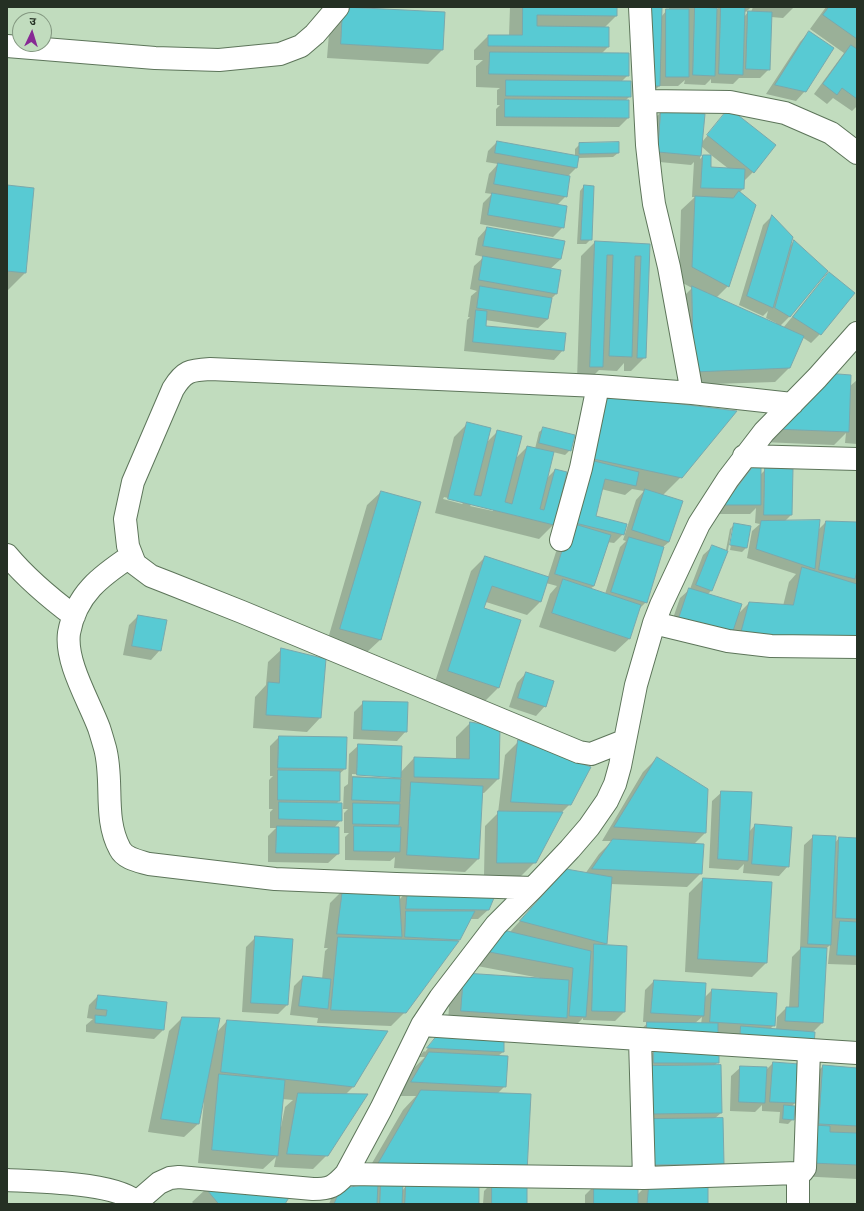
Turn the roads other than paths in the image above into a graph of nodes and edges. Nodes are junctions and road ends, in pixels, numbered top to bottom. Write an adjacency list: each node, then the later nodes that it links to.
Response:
1 (338, 7): 3 (street)
2 (640, 7): 4 (street)
3 (7, 46)
4 (644, 102): 5 (street); 8 (street)
5 (857, 153)
6 (857, 333): 9 (street)
7 (598, 386): 8 (street); 12 (street); 14 (street)
8 (692, 393): 9 (street)
9 (792, 404): 10 (street)
10 (744, 456): 11 (street); 16 (street)
11 (857, 459)
12 (561, 540)
13 (7, 555): 15 (street)
14 (131, 556): 15 (street); 18 (street)
15 (74, 616): 19 (street)
16 (654, 623): 17 (street); 18 (street)
17 (857, 647)
18 (624, 742): 19 (street)
19 (533, 888): 20 (street)
20 (422, 1025): 21 (street); 24 (street)
21 (640, 1039): 22 (street); 26 (street)
22 (809, 1050): 23 (street); 25 (street)
23 (857, 1052)
24 (346, 1174): 26 (street); 28 (street)
25 (798, 1174): 26 (street); 30 (street)
26 (644, 1178)
27 (7, 1180): 29 (street)
28 (322, 1196): 29 (street)
29 (138, 1203)
30 (798, 1204)

